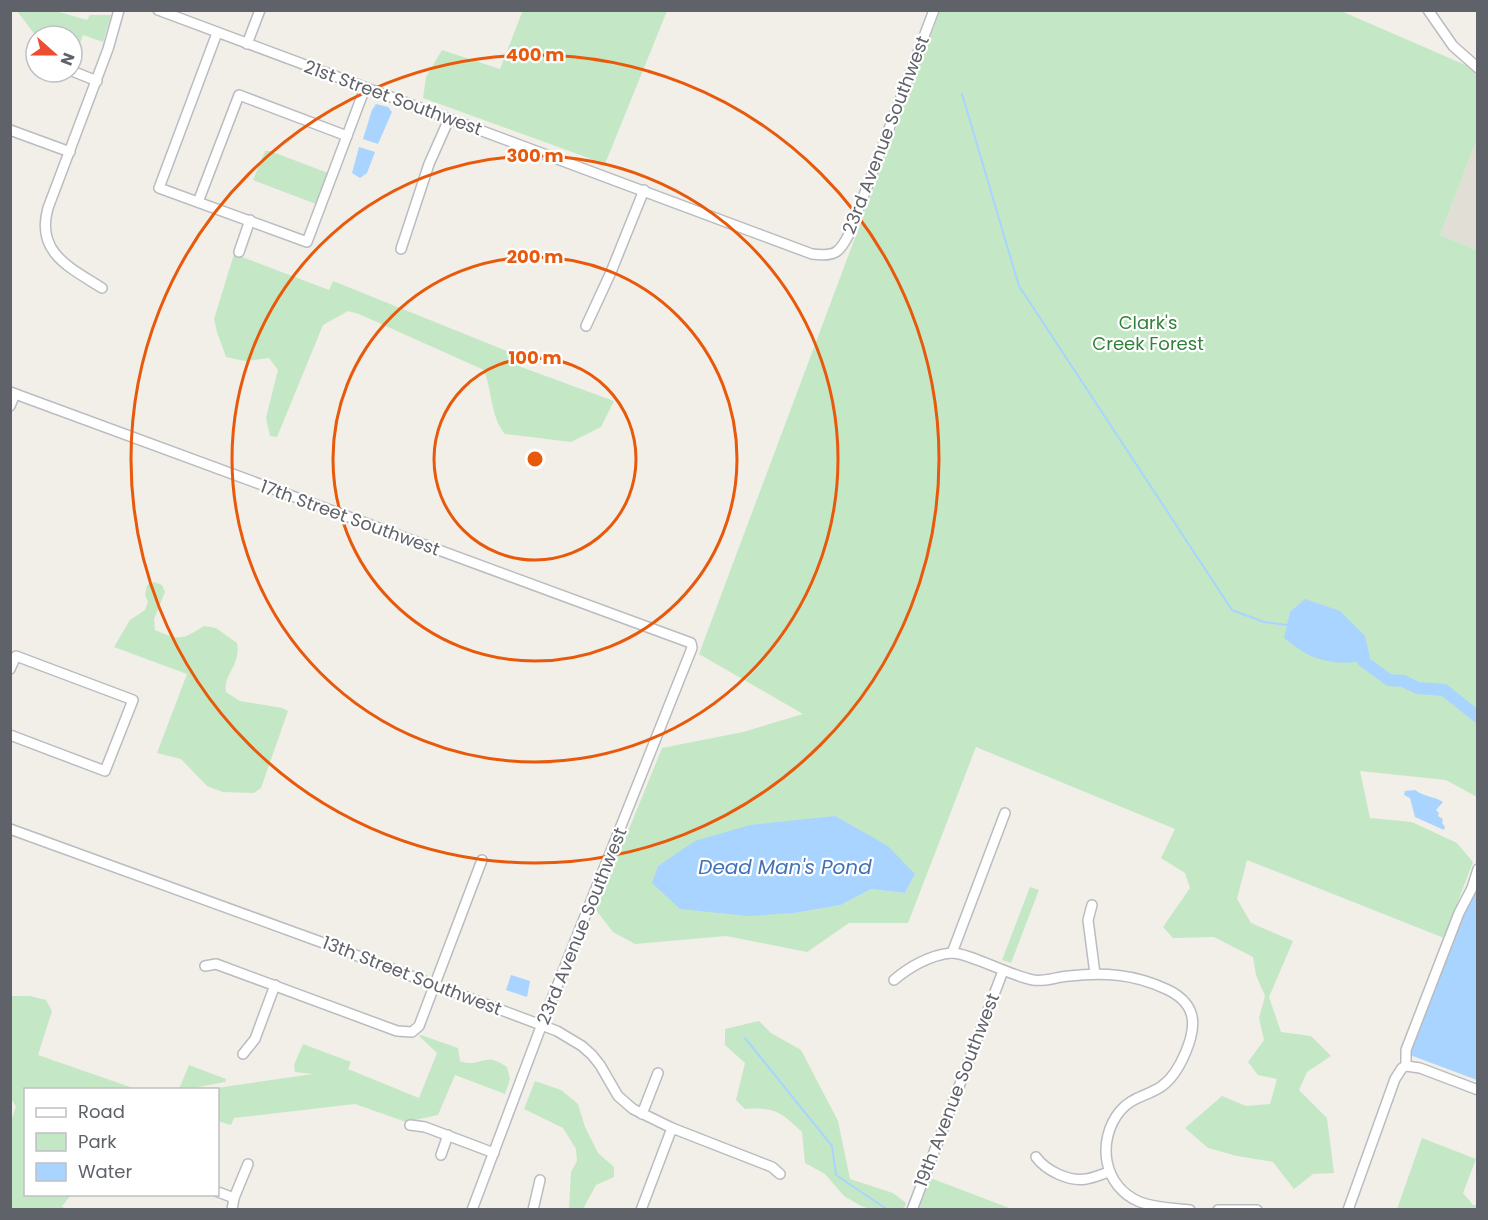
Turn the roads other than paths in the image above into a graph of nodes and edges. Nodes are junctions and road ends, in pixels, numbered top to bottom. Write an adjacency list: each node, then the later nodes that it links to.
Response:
1 (119, 10): 10 (street)
2 (260, 10): 7 (street)
3 (934, 10): 21 (street, 23rd Avenue Southwest)
4 (1428, 10): 8 (street)
5 (160, 11): 6 (street, 21st Street Southwest)
6 (217, 33): 7 (street, 21st Street Southwest); 17 (street)
7 (247, 44): 11 (street, 21st Street Southwest)
8 (1478, 68)
9 (84, 76): 10 (street)
10 (97, 81): 15 (street)
11 (365, 87): 12 (street, 21st Street Southwest); 14 (street)
12 (449, 119): 16 (street, 21st Street Southwest); 19 (street)
13 (10, 130): 15 (street)
14 (347, 136): 17 (street); 18 (street)
15 (70, 152): 22 (street)
16 (644, 190): 21 (street, 21st Street Southwest); 23 (street)
17 (198, 202): 18 (street)
18 (250, 220): 20 (street)
19 (401, 249)
20 (239, 252)
21 (832, 254)
22 (102, 288)
23 (586, 326)
24 (13, 393): 25 (street); 26 (street, 17th Street Southwest)
25 (10, 406)
26 (691, 642): 41 (street, 23rd Avenue Southwest)
27 (10, 669): 28 (street)
28 (10, 735)
29 (1005, 813): 34 (street)
30 (10, 829): 39 (street, 13th Street Southwest)
31 (482, 860): 39 (street)
32 (1478, 869): 43 (street)
33 (1092, 905): 37 (street)
34 (952, 953): 36 (street); 38 (street)
35 (205, 966): 40 (street)
36 (1003, 972): 37 (street); 63 (street, 19th Avenue Southwest)
37 (1095, 974): 54 (street)
38 (894, 980)
39 (434, 984): 40 (street); 41 (street, 13th Street Southwest)
40 (275, 985): 42 (street)
41 (542, 1024): 46 (street, 13th Street Southwest); 50 (street, 23rd Avenue Southwest)
42 (243, 1054)
43 (1406, 1066): 45 (street); 67 (street)
44 (658, 1073): 46 (street)
45 (1478, 1090)
46 (642, 1114): 48 (street, 13th Street Southwest)
47 (410, 1125): 49 (street)
48 (672, 1128): 55 (street, 13th Street Southwest); 62 (street)
49 (448, 1135): 50 (street); 51 (street)
50 (494, 1153): 60 (street, 23rd Avenue Southwest)
51 (441, 1155)
52 (1036, 1157): 54 (street)
53 (248, 1164): 58 (street)
54 (1109, 1172): 64 (street)
55 (780, 1174)
56 (540, 1180): 61 (street)
57 (219, 1192): 58 (street)
58 (234, 1198): 59 (street)
59 (232, 1209)
60 (472, 1209)
61 (533, 1209)
62 (641, 1209)
63 (912, 1209)
64 (1190, 1209)
65 (1218, 1209): 66 (street)
66 (1257, 1209)
67 (1348, 1209)

